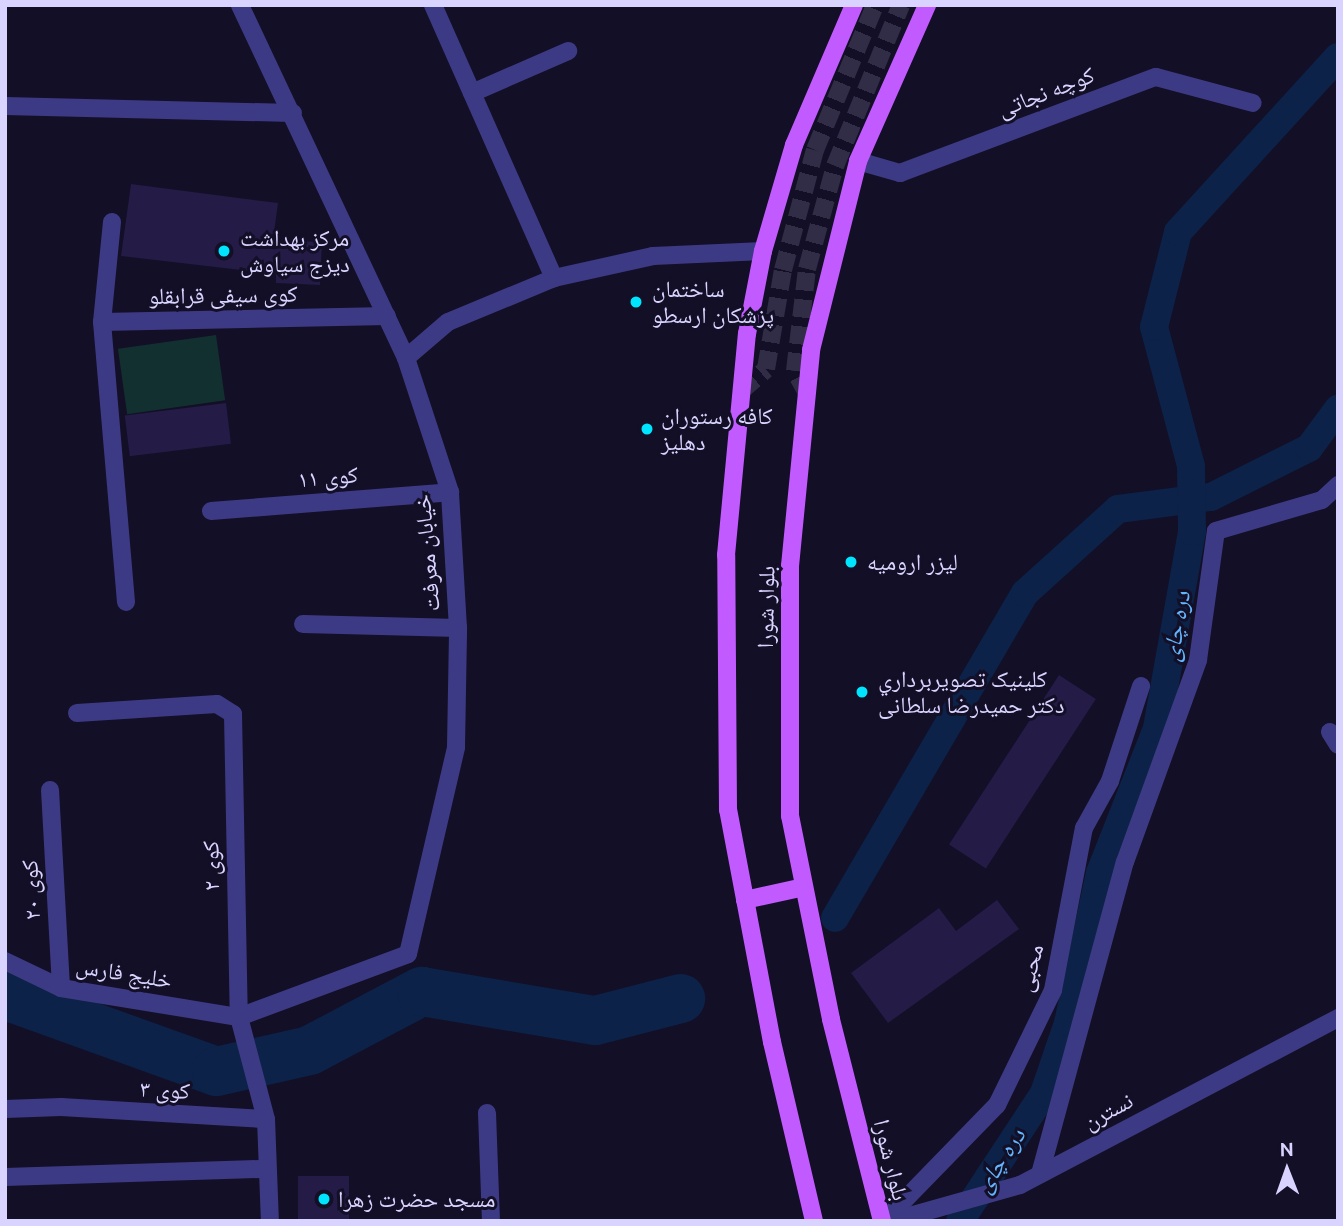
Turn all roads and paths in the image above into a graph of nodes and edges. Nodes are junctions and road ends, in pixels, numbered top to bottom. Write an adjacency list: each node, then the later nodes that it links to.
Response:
1 (225, 5): 2 (street)
2 (240, 5): 10 (street, خیابان معرفت)
3 (433, 5): 7 (street)
4 (854, 5): 13 (main road, بلوار شورا)
5 (927, 5): 11 (main road, بلوار شورا)
6 (568, 51): 7 (street)
7 (472, 93): 14 (street)
8 (1253, 103): 11 (street, کوچه نجاتی)
9 (5, 106): 10 (street)
10 (293, 113): 15 (street, خیابان معرفت)
11 (858, 161): 27 (main road, بلوار شورا)
12 (112, 222): 16 (street)
13 (764, 251): 14 (street); 28 (main road, بلوار شورا)
14 (554, 278): 17 (street)
15 (387, 316): 16 (street, کوی سیفی قرابقلو); 17 (street, خیابان معرفت)
16 (103, 321): 21 (street)
17 (406, 358): 19 (street, خیابان معرفت)
18 (1338, 485): 37 (street)
19 (450, 492): 20 (street, کوی ۱۱); 23 (street, خیابان معرفت)
20 (211, 511)
21 (126, 602)
22 (303, 624): 23 (street)
23 (458, 628): 31 (street, خیابان معرفت)
24 (1141, 685): 42 (street, محبی)
25 (77, 713): 31 (street, کوی ۲)
26 (50, 790): 30 (street, کوی ۲۰)
27 (804, 887): 28 (main road); 42 (main road, بلوار شورا)
28 (745, 900): 41 (main road, بلوار شورا)
29 (5, 961): 30 (street, خلیج فارس)
30 (61, 988): 31 (street, خلیج فارس)
31 (239, 1017): 35 (street, کوی ۲)
32 (1338, 1018): 37 (street, نسترن)
33 (5, 1109): 35 (street, کوی ۳)
34 (487, 1113): 40 (street)
35 (266, 1119): 36 (street, کوی ۲)
36 (266, 1169): 38 (street); 39 (street, کوی ۲)
37 (1040, 1174): 43 (street, نسترن)
38 (5, 1177)
39 (270, 1221)
40 (491, 1221)
41 (814, 1221)
42 (883, 1221)
43 (892, 1221)

